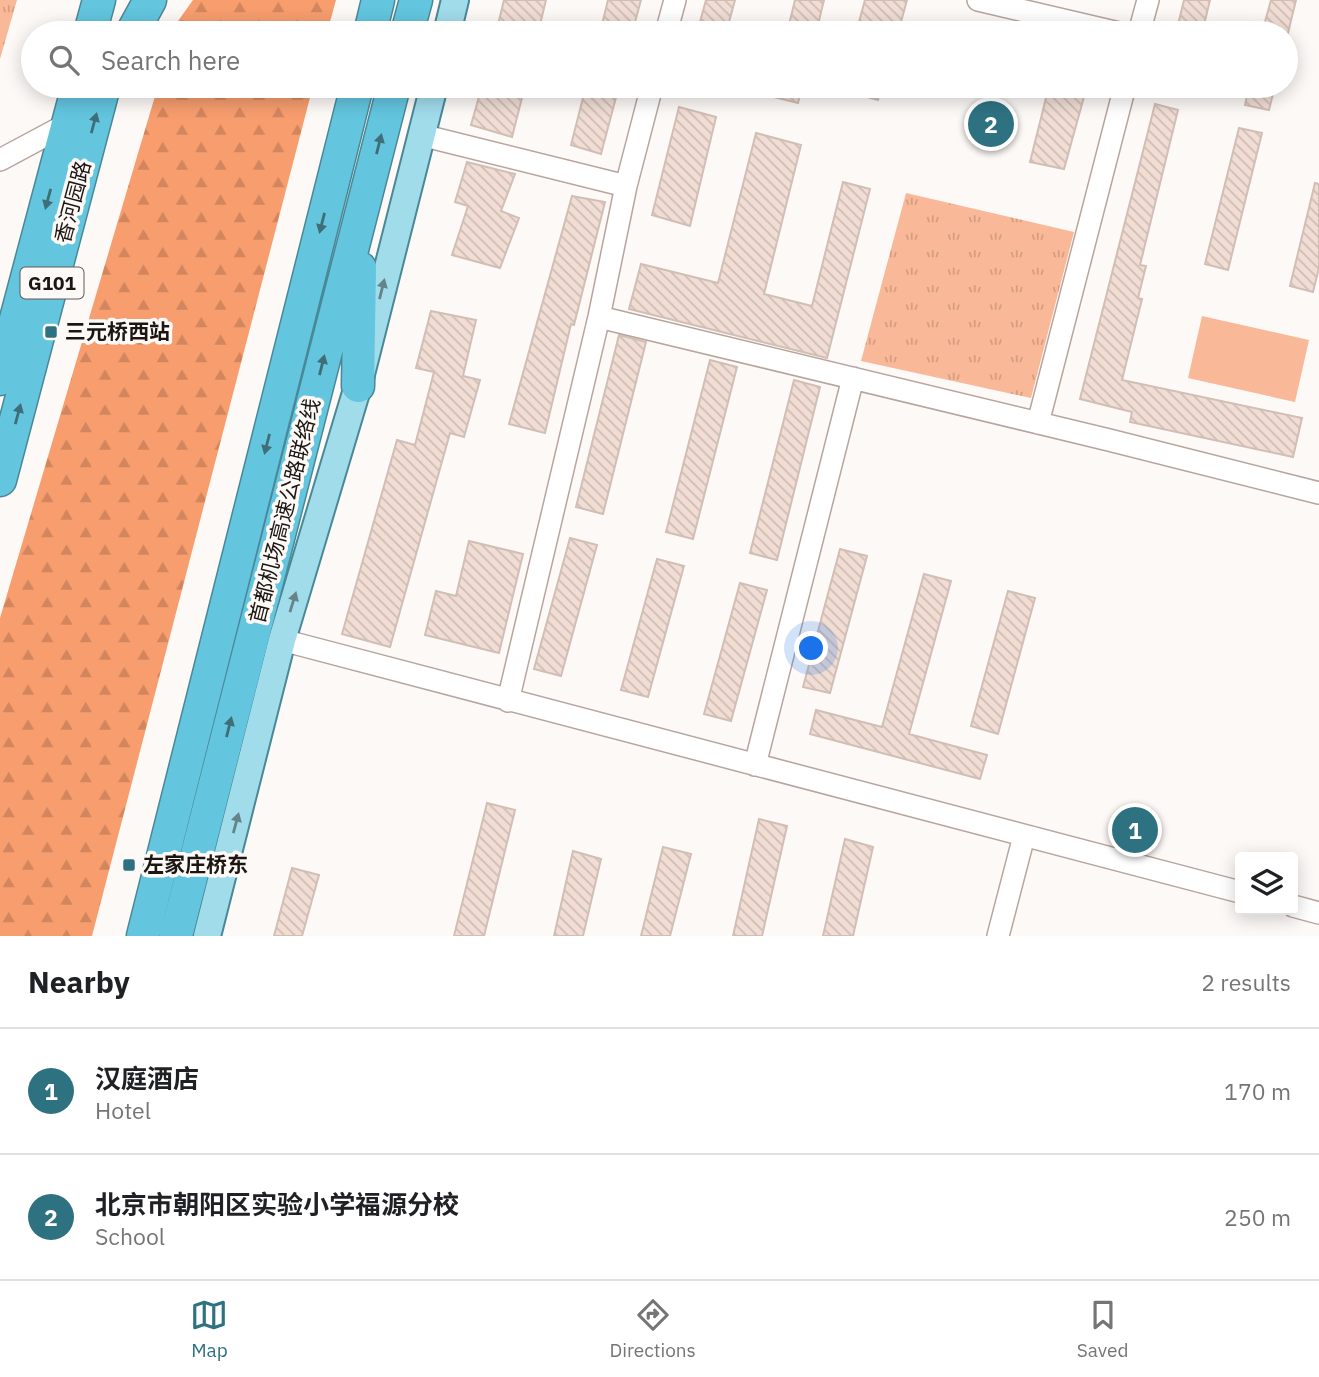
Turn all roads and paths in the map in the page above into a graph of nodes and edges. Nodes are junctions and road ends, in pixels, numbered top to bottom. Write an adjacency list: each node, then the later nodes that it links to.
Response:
1 (85, 0): 11 (highway)
2 (99, 0): 12 (highway)
3 (127, 0): 13 (highway)
4 (150, 0): 14 (highway)
5 (378, 0): 15 (highway)
6 (416, 0): 16 (highway)
7 (455, 0): 17 (main road)
8 (675, 0): 18 (street)
9 (978, 0): 19 (street)
10 (1148, 0): 20 (street)
11 (88, 21)
12 (93, 21)
13 (121, 21)
14 (139, 21)
15 (373, 21)
16 (410, 21)
17 (450, 21)
18 (669, 21)
19 (1068, 21)
20 (1142, 21)
21 (75, 98): 28 (highway, 香河园路 / G101)
22 (101, 98): 39 (highway, 香河园路 / G101, one-way to 22)
23 (354, 98): 43 (highway, 首都机场高速公路联络线, one-way to 43)
24 (391, 98): 32 (highway, 首都机场高速公路联络线, one-way to 24)
25 (430, 98): 29 (main road)
26 (649, 98): 31 (street)
27 (1122, 98): 38 (street)
28 (69, 123): 30 (street); 33 (highway, 香河园路 / G101, one-way to 33)
29 (421, 135): 31 (street); 37 (main road, one-way to 29)
30 (0, 160)
31 (626, 186): 34 (street)
32 (360, 217): 37 (highway); 51 (highway, 首都机场高速公路联络线, one-way to 32)
33 (9, 314): 36 (highway, 香河园路 / G101)
34 (600, 317): 35 (street); 42 (street)
35 (853, 378): 38 (street); 44 (street)
36 (0, 379)
37 (358, 386): 41 (main road, one-way to 37)
38 (1038, 422): 40 (street)
39 (0, 480)
40 (1319, 494)
41 (282, 640): 42 (street); 52 (main road, one-way to 41)
42 (508, 701): 44 (street)
43 (188, 761): 49 (main road); 50 (highway, 首都机场高速公路联络线)
44 (755, 765): 45 (street)
45 (1024, 836): 46 (street); 53 (street)
46 (1235, 891)
47 (1298, 907): 48 (street)
48 (1319, 913)
49 (127, 936)
50 (143, 936)
51 (176, 936)
52 (207, 936)
53 (998, 936)

